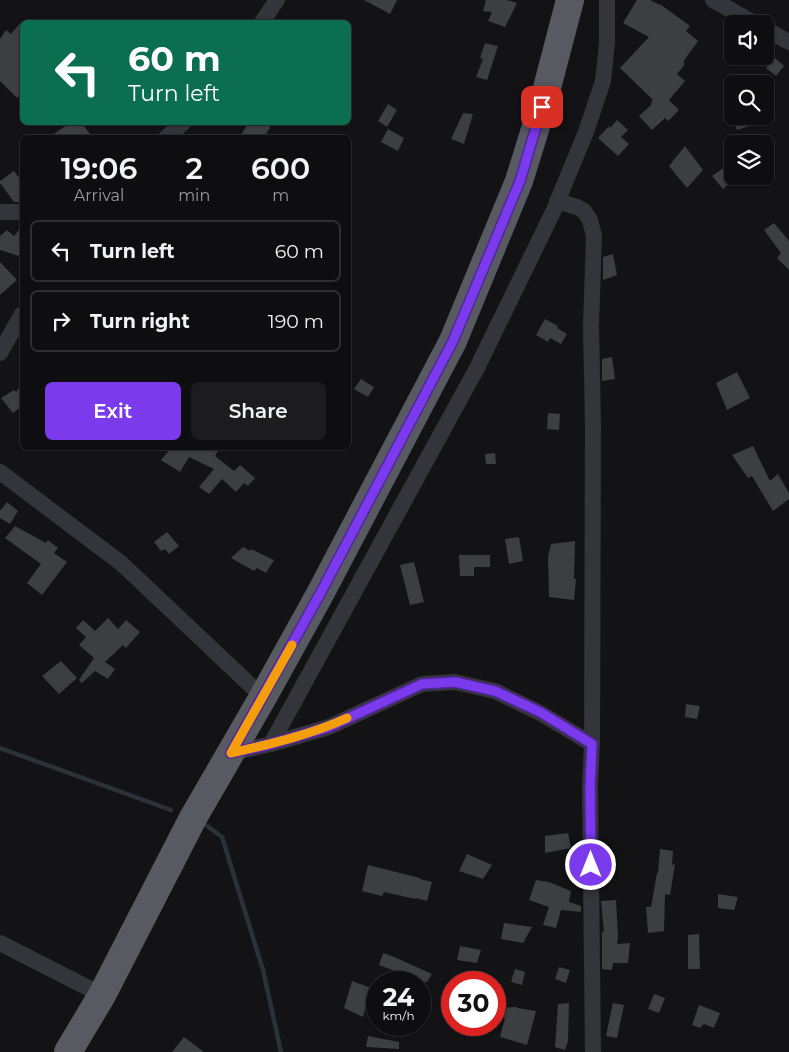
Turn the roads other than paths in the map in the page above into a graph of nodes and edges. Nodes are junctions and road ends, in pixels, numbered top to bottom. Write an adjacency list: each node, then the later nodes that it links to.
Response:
1 (278, 0): 6 (street)
2 (570, 0): 17 (highway)
3 (607, 0): 11 (street)
4 (713, 0): 5 (street)
5 (740, 15)
6 (263, 20)
7 (774, 34): 8 (street)
8 (789, 42)
9 (181, 125): 10 (street)
10 (169, 135)
11 (557, 201): 18 (street); 19 (street)
12 (0, 212): 13 (street)
13 (20, 212)
14 (20, 318): 15 (street)
15 (0, 353)
16 (0, 472): 17 (street)
17 (263, 697): 20 (highway)
18 (271, 744): 19 (street); 20 (street)
19 (592, 744): 24 (street)
20 (231, 753): 22 (highway)
21 (0, 943): 22 (street)
22 (102, 995): 23 (highway)
23 (68, 1052)
24 (593, 1052)

